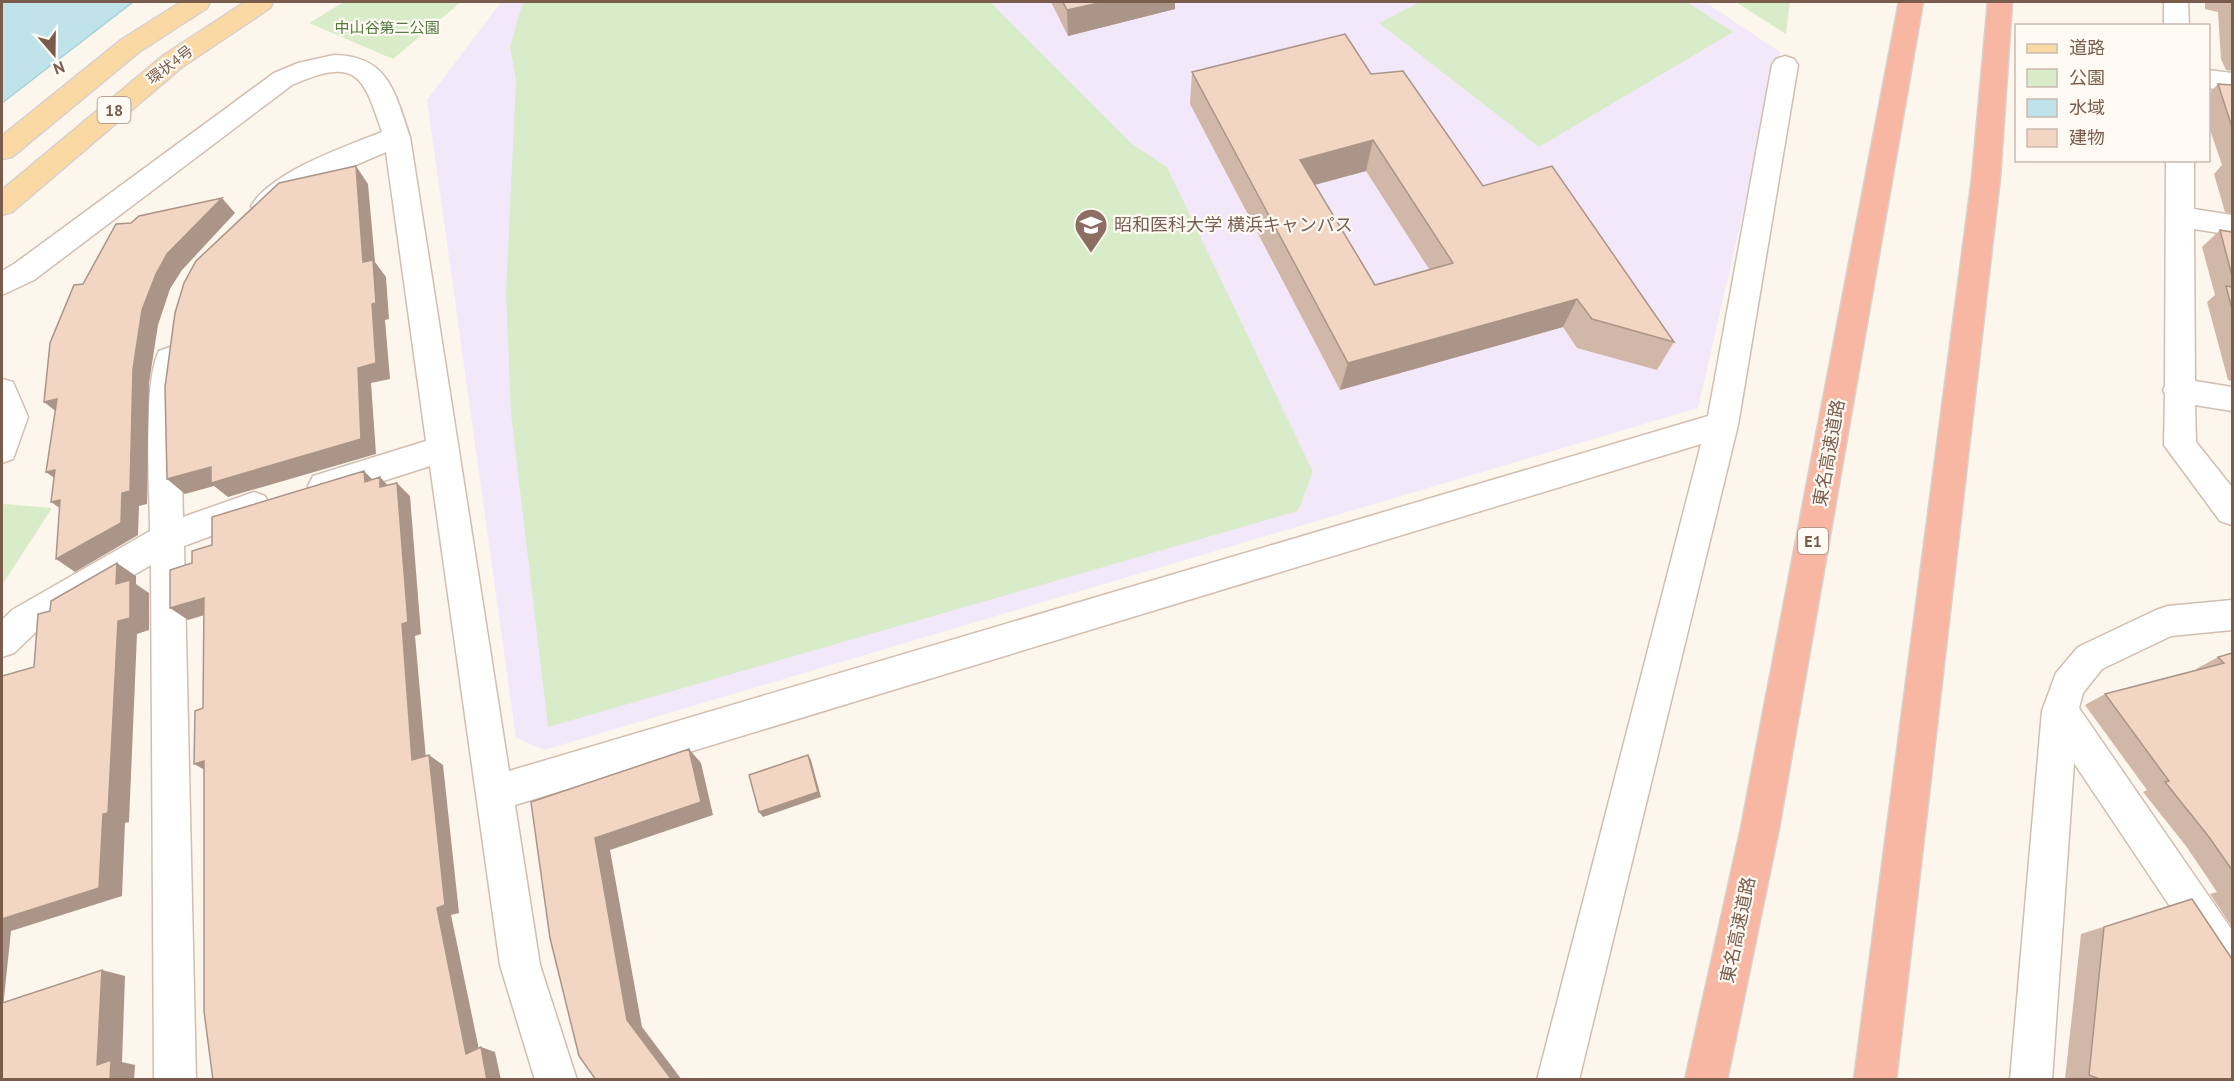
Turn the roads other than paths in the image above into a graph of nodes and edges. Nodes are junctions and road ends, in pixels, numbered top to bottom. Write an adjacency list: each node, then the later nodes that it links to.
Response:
1 (198, 2): 11 (main road, 環状4号 / 18)
2 (261, 2): 13 (main road, 環状4号 / 18)
3 (1911, 2): 35 (highway, 東名高速道路 / E1)
4 (2000, 2): 36 (highway)
5 (2176, 2): 6 (street)
6 (2177, 24)
7 (1785, 66): 22 (street)
8 (2210, 79): 9 (street)
9 (2232, 82)
10 (397, 137): 16 (street); 17 (street); 23 (street)
11 (2, 150)
12 (2180, 162): 14 (street)
13 (2, 205)
14 (2180, 217): 15 (street); 19 (street)
15 (2232, 225)
16 (241, 229)
17 (2, 285)
18 (174, 329): 26 (street)
19 (2178, 390): 21 (street); 25 (street)
20 (2, 391): 24 (street)
21 (2232, 399)
22 (1722, 424): 30 (street); 34 (street)
23 (444, 449): 26 (street); 30 (street)
24 (2, 450)
25 (2232, 511)
26 (168, 538): 28 (street); 32 (street)
27 (2232, 615): 29 (street)
28 (2, 642)
29 (2060, 711): 31 (street); 37 (street)
30 (495, 793): 33 (street)
31 (2232, 964)
32 (175, 1080)
33 (556, 1080)
34 (1558, 1080)
35 (1706, 1080)
36 (1875, 1080)
37 (2031, 1080)

